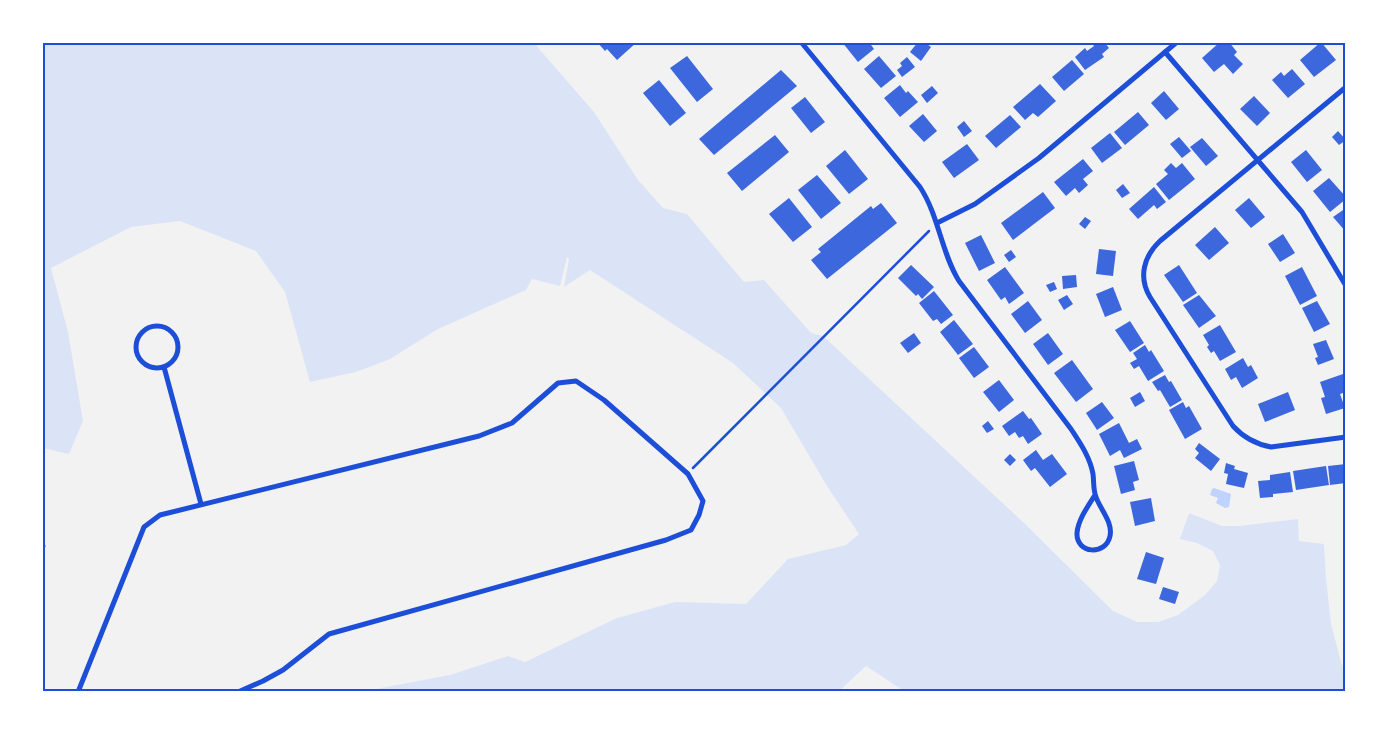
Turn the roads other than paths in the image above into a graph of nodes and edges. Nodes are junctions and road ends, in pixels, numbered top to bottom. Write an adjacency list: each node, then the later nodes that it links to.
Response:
1 (801, 42): 6 (street)
2 (1177, 42): 3 (street)
3 (1165, 52): 5 (street); 6 (street)
4 (1346, 87): 5 (street)
5 (1258, 160): 7 (street); 9 (street)
6 (938, 222): 10 (street)
7 (1346, 286)
8 (164, 367): 8 (street); 11 (street)
9 (1346, 437)
10 (1095, 495): 10 (street)
11 (201, 504): 12 (street); 13 (street)
12 (78, 692)
13 (238, 692)

